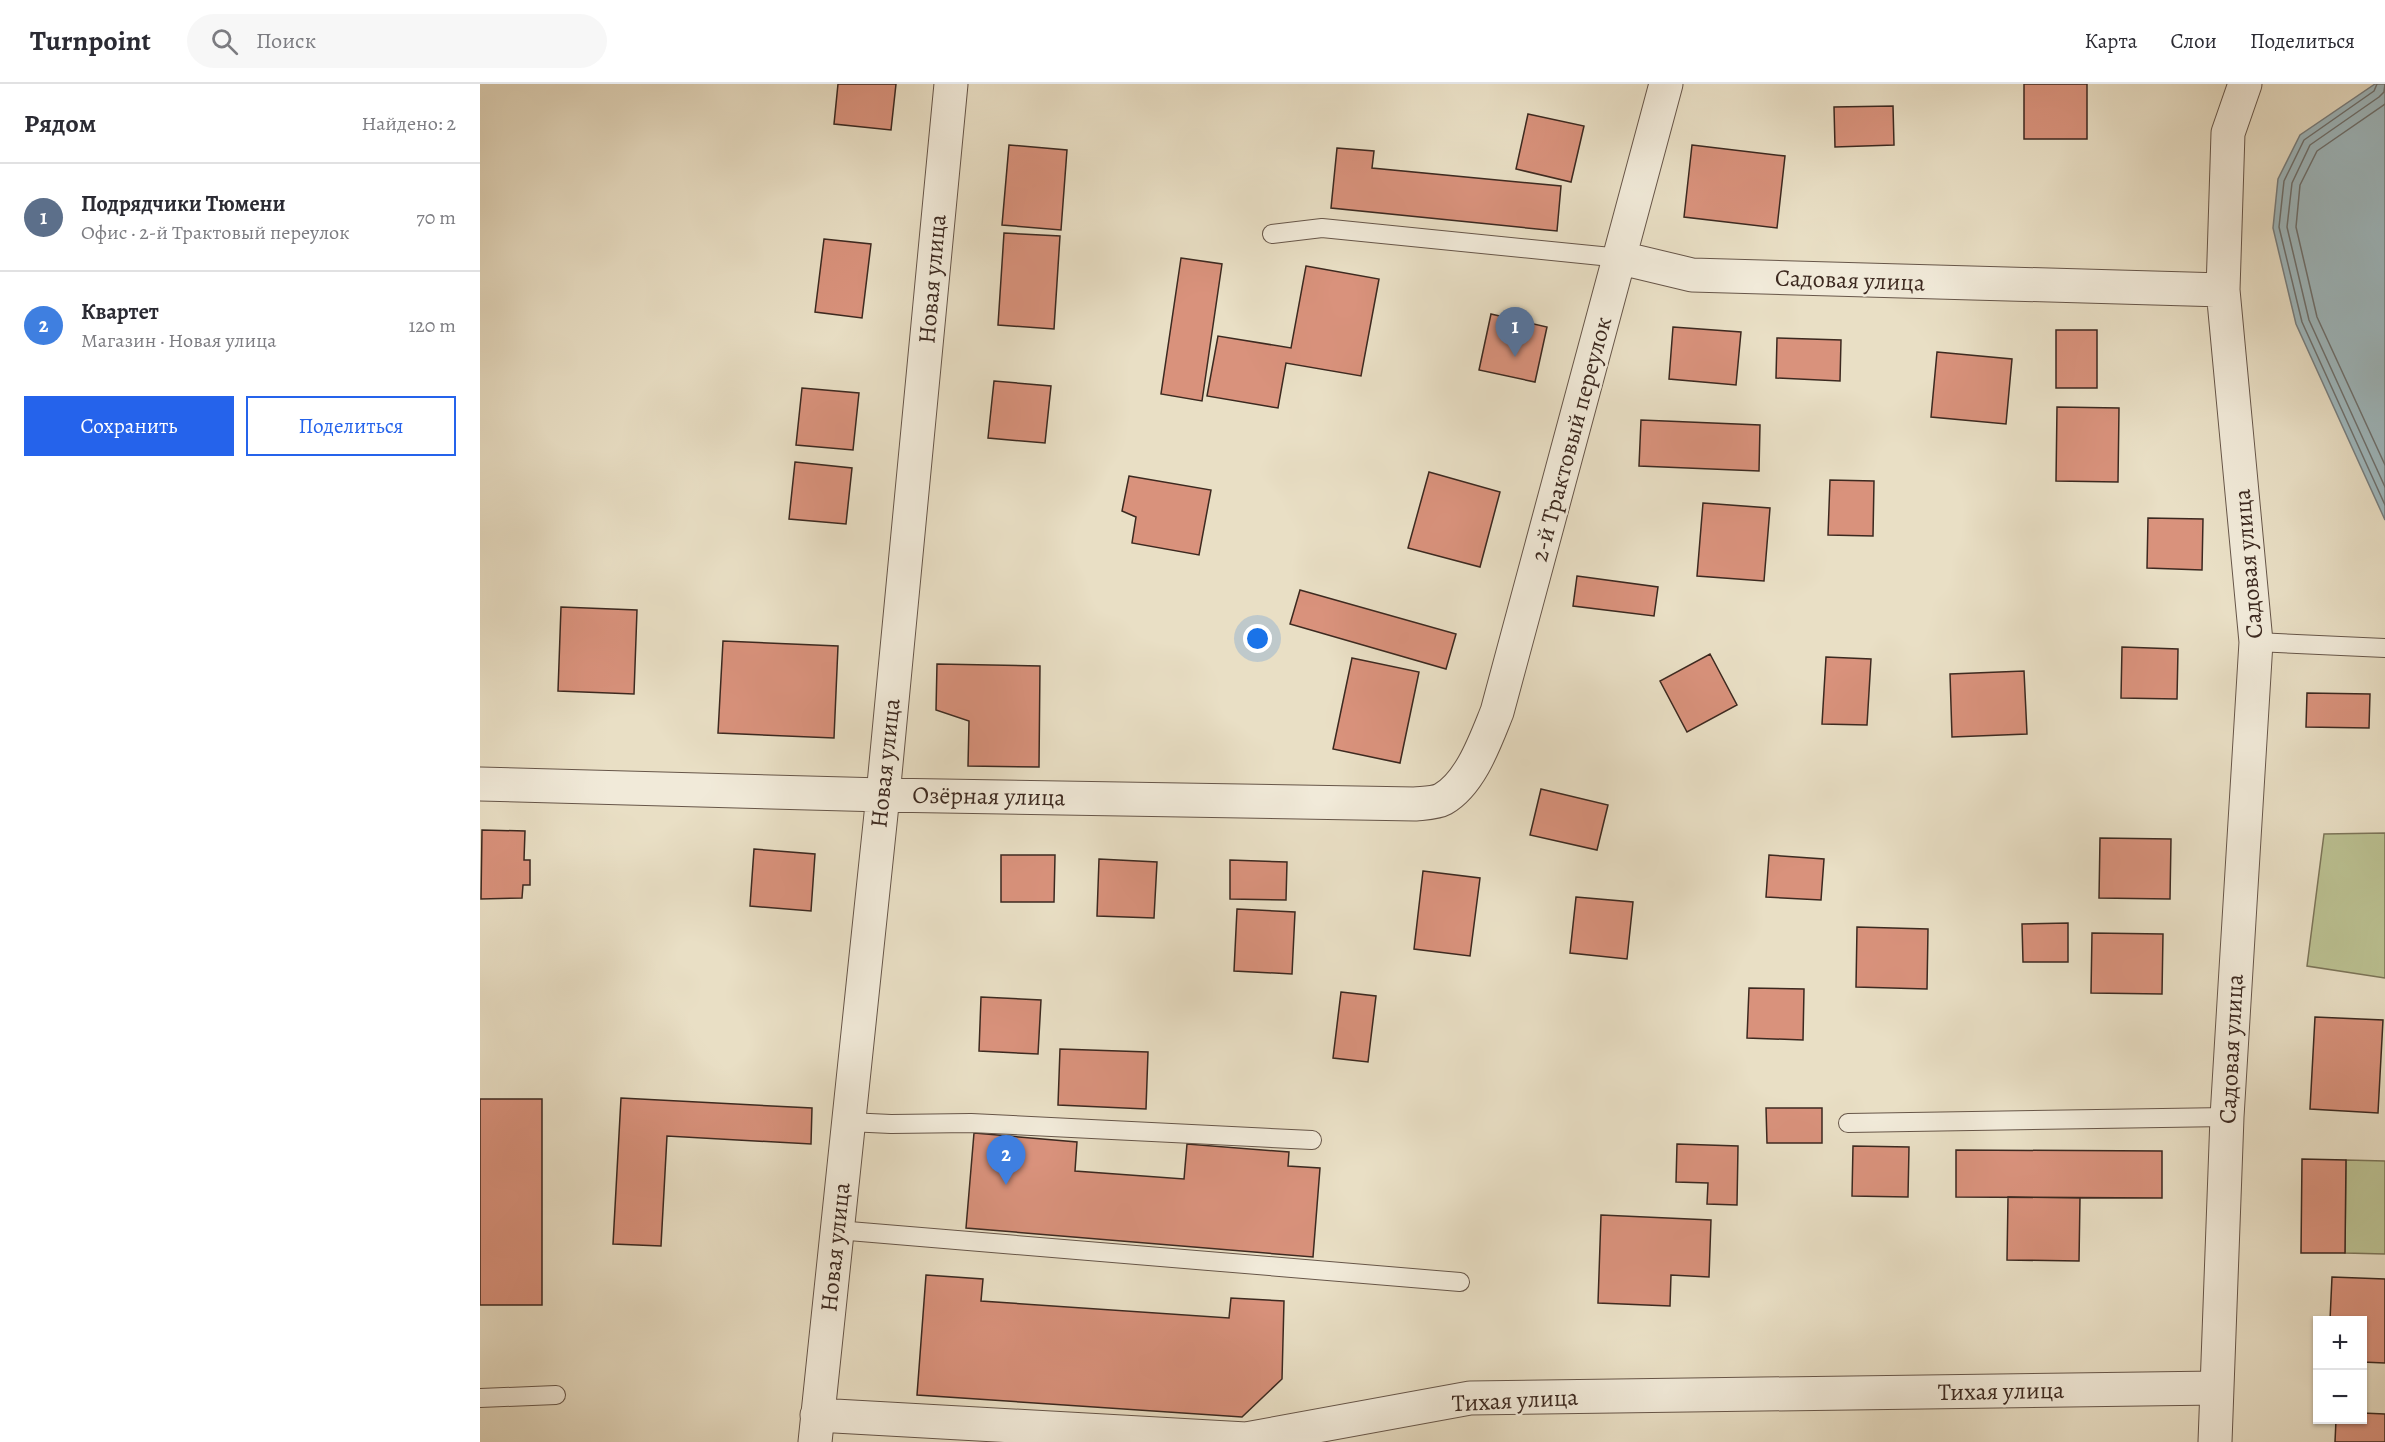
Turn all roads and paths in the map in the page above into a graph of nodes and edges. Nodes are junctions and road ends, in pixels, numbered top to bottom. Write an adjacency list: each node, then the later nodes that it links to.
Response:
1 (951, 84): 11 (street, Новая улица)
2 (1666, 84): 5 (street, 2-й Трактовый переулок)
3 (2245, 84): 6 (street)
4 (1272, 234): 5 (lane)
5 (1621, 258): 6 (street, Садовая улица); 10 (street, 2-й Трактовый переулок)
6 (2223, 290): 7 (street, Садовая улица)
7 (2256, 642): 8 (lane); 12 (street, Садовая улица)
8 (2385, 648)
9 (480, 784): 11 (street, Озёрная улица)
10 (1458, 788): 11 (street, Озёрная улица)
11 (883, 795): 13 (street, Новая улица)
12 (2227, 1117): 14 (lane); 18 (street, Садовая улица)
13 (848, 1122): 15 (lane); 16 (street, Новая улица)
14 (1848, 1123)
15 (1312, 1140)
16 (837, 1230): 17 (lane); 21 (street, Новая улица)
17 (1460, 1282)
18 (2217, 1388): 21 (street, Тихая улица); 22 (street, Садовая улица)
19 (556, 1395): 20 (lane)
20 (480, 1398)
21 (816, 1428)
22 (2215, 1442)

